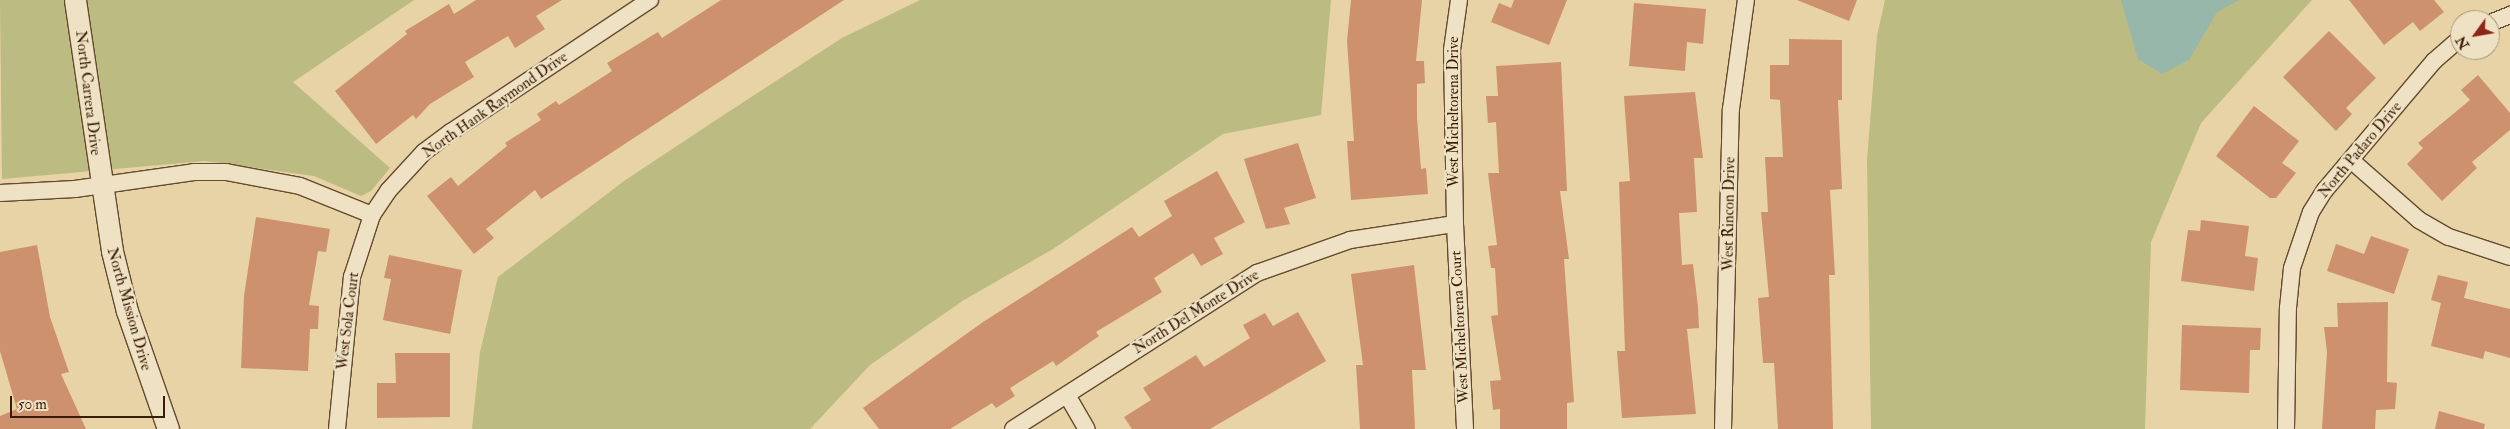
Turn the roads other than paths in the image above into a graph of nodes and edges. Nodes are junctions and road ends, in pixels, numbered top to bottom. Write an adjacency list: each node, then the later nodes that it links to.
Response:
1 (75, 0): 7 (street, North Carrera Drive)
2 (650, 0): 9 (street, North Hank Raymond Drive)
3 (1460, 0): 10 (street, West Micheltorena Drive)
4 (1746, 0): 18 (street, West Rincon Drive)
5 (2450, 47): 6 (street, North Padaro Drive)
6 (2352, 161): 11 (street); 19 (street, North Padaro Drive)
7 (100, 186): 8 (street); 9 (street); 13 (street, North Mission Drive)
8 (0, 193)
9 (372, 215): 14 (street, West Sola Court)
10 (1455, 224): 12 (street, North Del Monte Drive); 17 (street, West Micheltorena Court)
11 (2510, 257)
12 (1067, 395): 15 (street, North Del Monte Drive); 16 (street)
13 (168, 429)
14 (337, 429)
15 (1013, 429)
16 (1087, 429)
17 (1465, 429)
18 (1723, 429)
19 (2286, 429)

